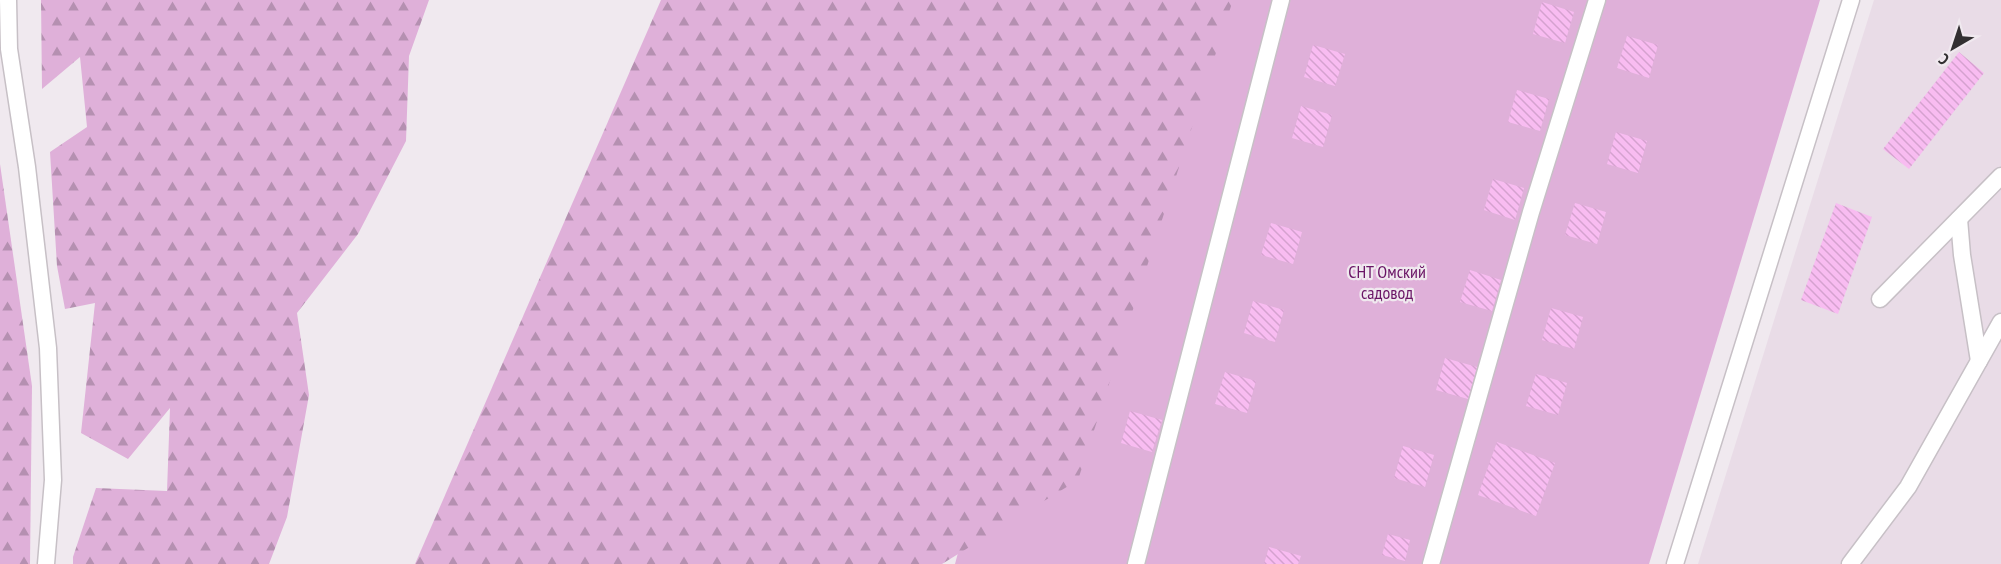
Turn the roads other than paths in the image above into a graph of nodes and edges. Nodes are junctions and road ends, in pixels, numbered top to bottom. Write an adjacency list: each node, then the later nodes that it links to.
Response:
1 (8, 0): 10 (lane)
2 (1281, 0): 11 (lane)
3 (1597, 0): 12 (lane)
4 (1851, 0): 13 (lane)
5 (2001, 176): 6 (lane)
6 (1959, 219): 7 (lane); 9 (lane)
7 (1880, 299)
8 (2001, 322): 9 (lane)
9 (1979, 361): 14 (lane)
10 (46, 564)
11 (1136, 564)
12 (1431, 564)
13 (1675, 564)
14 (1850, 564)

